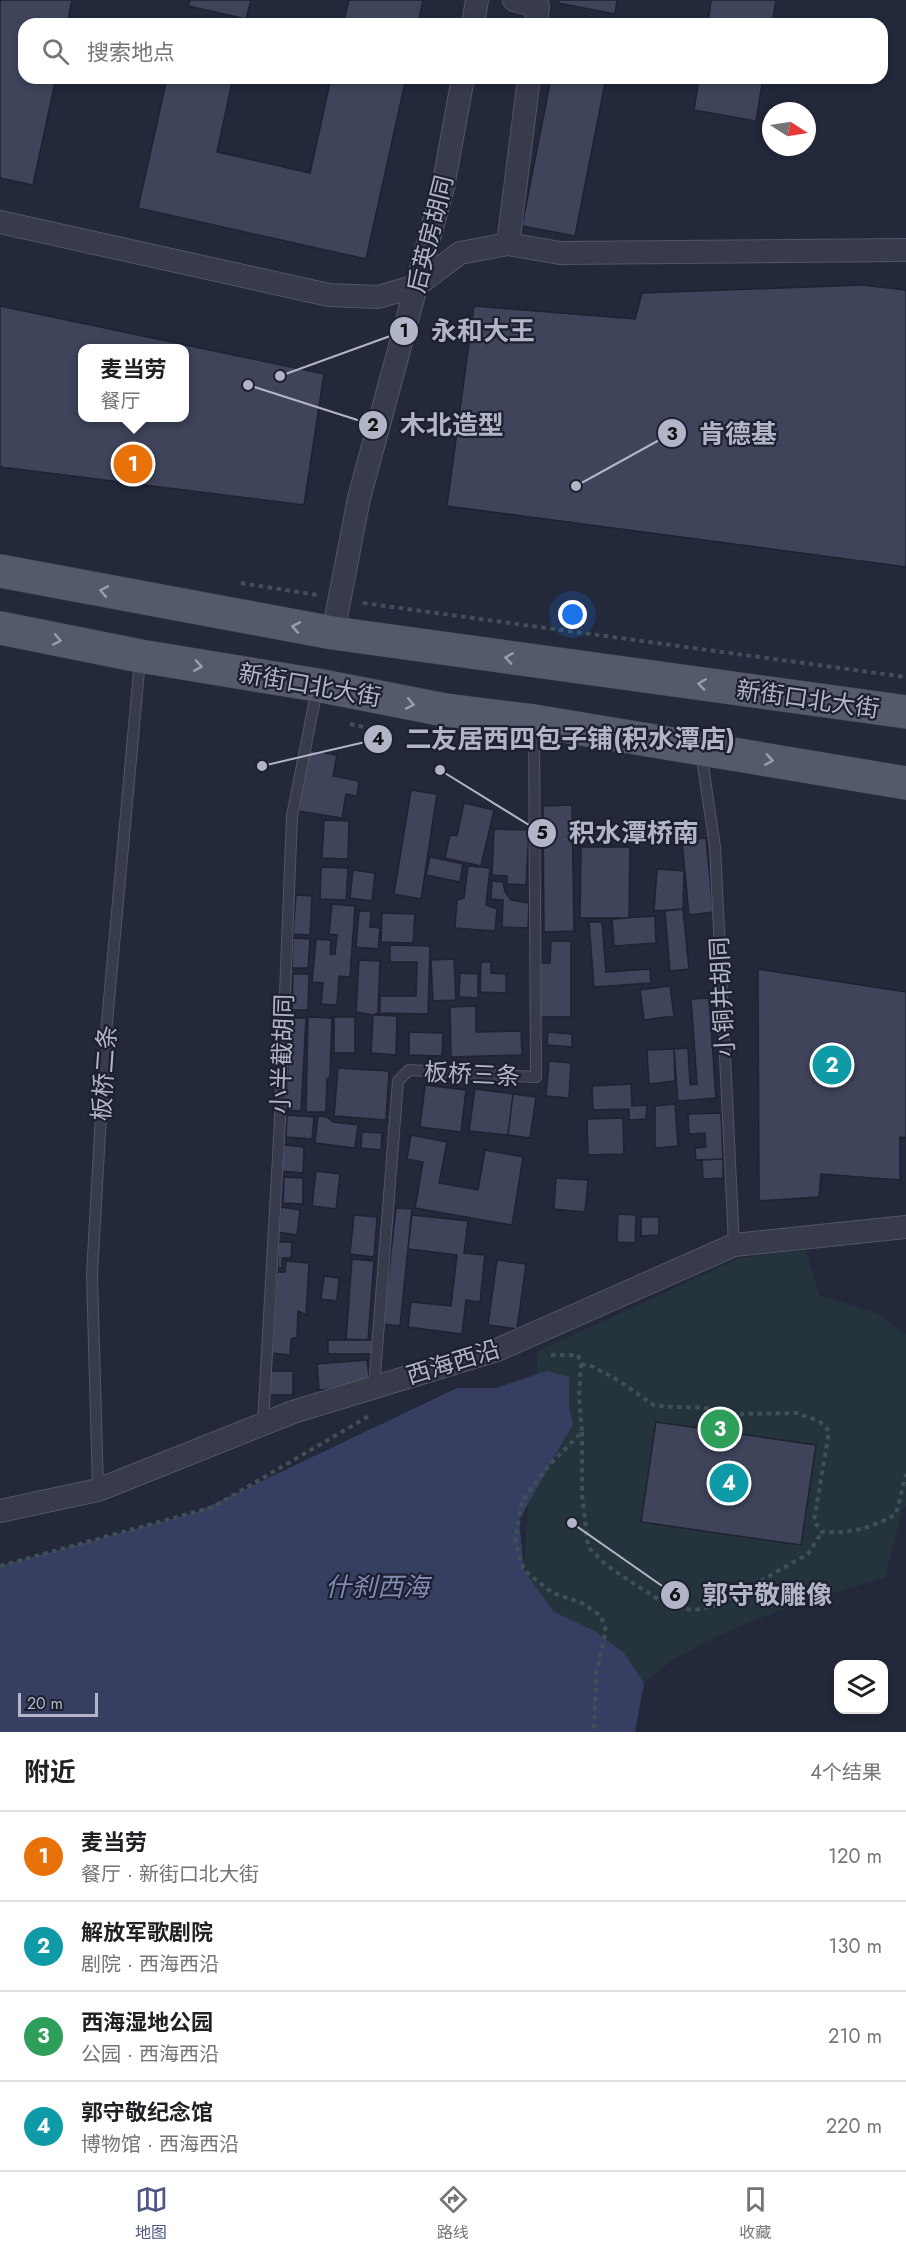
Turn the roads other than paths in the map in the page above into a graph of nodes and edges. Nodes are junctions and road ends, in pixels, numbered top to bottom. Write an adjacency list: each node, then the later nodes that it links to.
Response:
1 (477, 0): 3 (street)
2 (514, 0): 4 (street)
3 (474, 18)
4 (537, 18)
5 (462, 84): 10 (street, 后英房胡同)
6 (528, 84): 8 (street)
7 (0, 222): 10 (street)
8 (508, 244): 9 (street); 10 (street)
9 (906, 250)
10 (416, 286): 13 (street, 后英房胡同)
11 (0, 571): 13 (main road, 新街口北大街, one-way to 11)
12 (0, 628): 14 (main road, 新街口北大街, one-way to 14)
13 (333, 633): 16 (main road, 新街口北大街, one-way to 13)
14 (140, 656): 15 (main road, 新街口北大街, one-way to 15); 24 (lane, 板桥二条)
15 (317, 685): 17 (main road, 新街口北大街, one-way to 17); 23 (lane, 小半截胡同)
16 (906, 712)
17 (534, 721): 18 (main road, 新街口北大街); 22 (lane, 板桥三条)
18 (701, 749): 19 (main road, 新街口北大街, one-way to 19); 21 (lane, 小铜井胡同)
19 (906, 783)
20 (906, 1227): 21 (street, 西海西沿)
21 (734, 1245): 22 (street, 西海西沿)
22 (374, 1387): 23 (street, 西海西沿)
23 (263, 1424): 24 (street, 西海西沿)
24 (98, 1490): 25 (street, 西海西沿)
25 (0, 1511)

